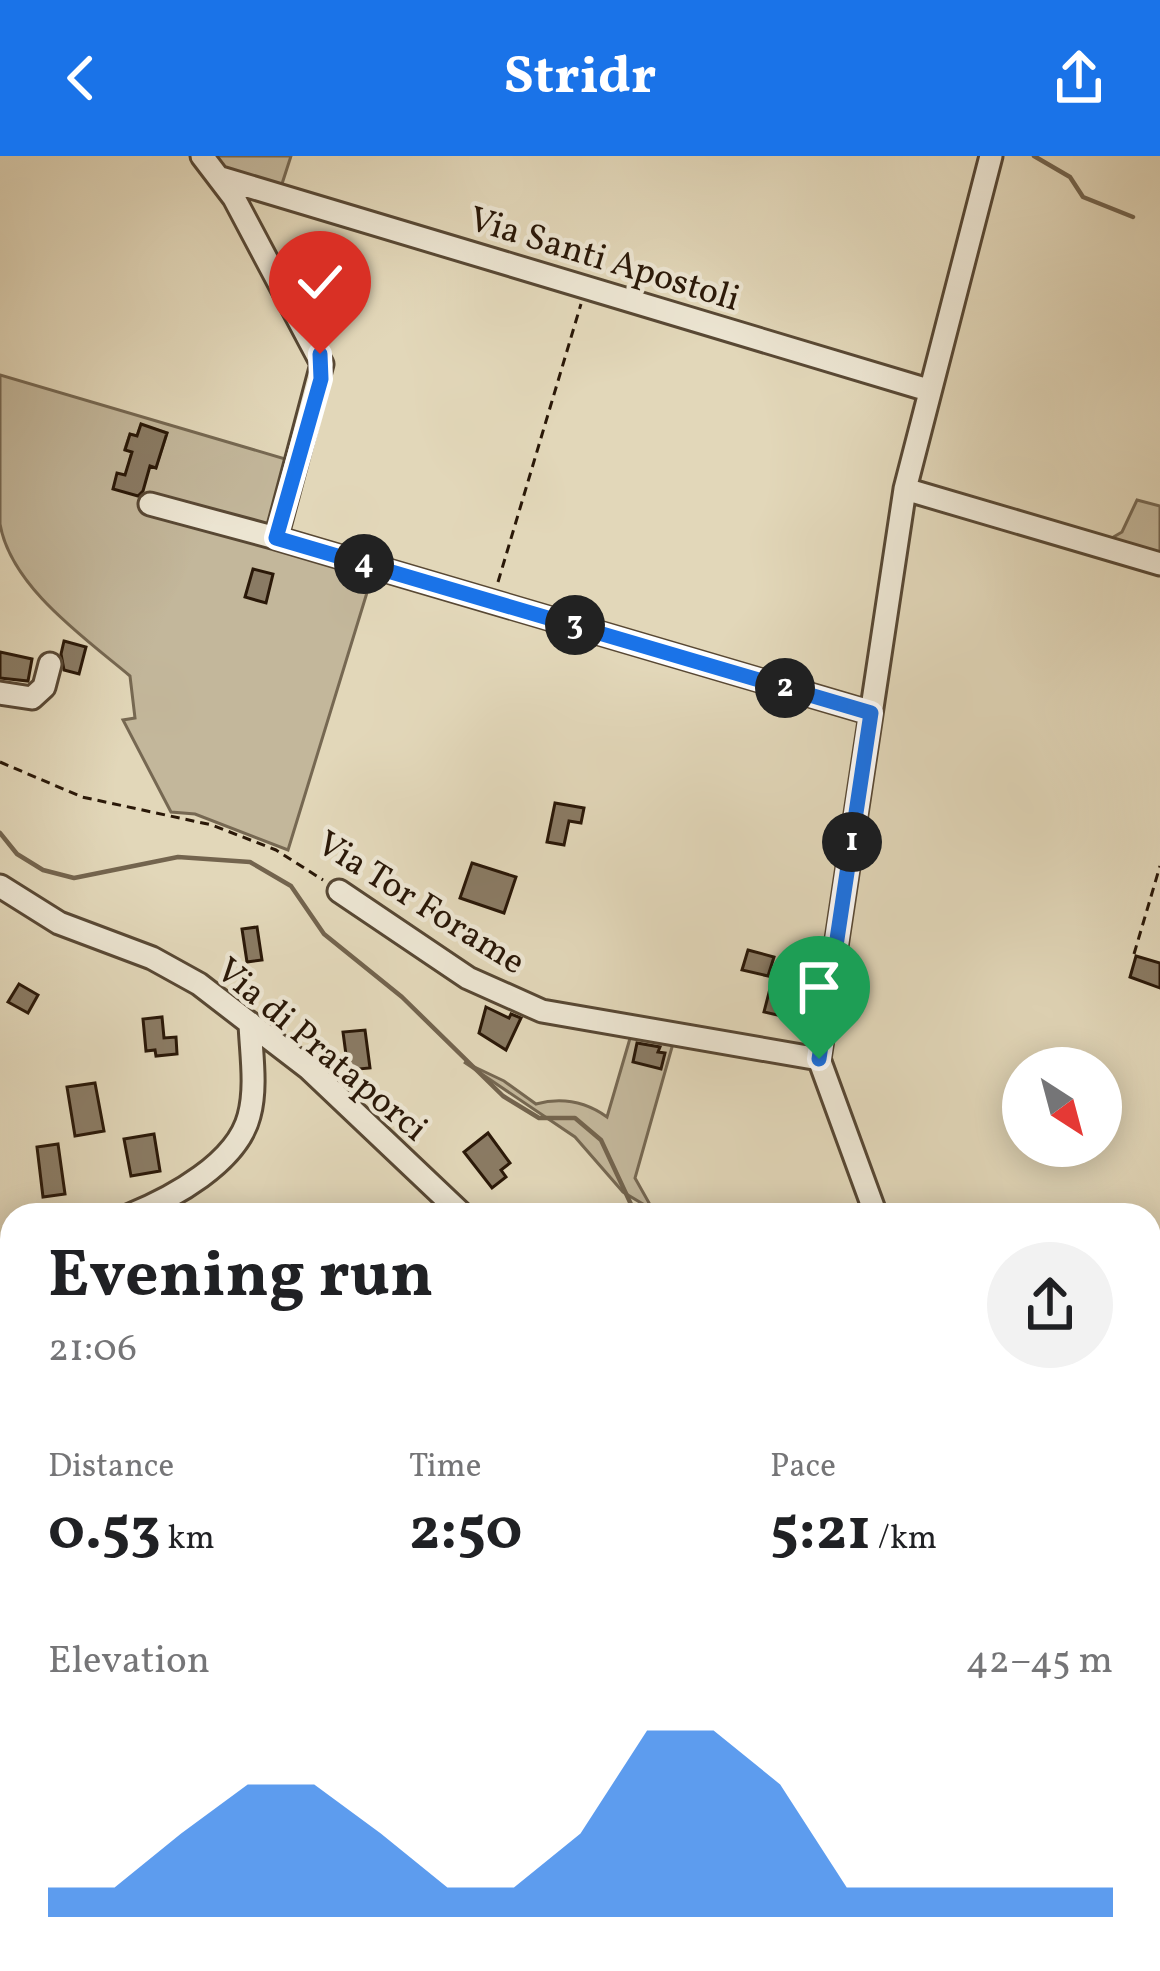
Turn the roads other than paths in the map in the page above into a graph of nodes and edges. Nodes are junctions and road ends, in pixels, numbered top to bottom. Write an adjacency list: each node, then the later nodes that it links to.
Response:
1 (202, 156): 3 (street)
2 (991, 156): 4 (street)
3 (221, 178): 4 (street, Via Santi Apostoli); 7 (street)
4 (928, 390): 5 (street)
5 (905, 489): 8 (street); 11 (street)
6 (150, 504): 7 (street)
7 (276, 538): 11 (street)
8 (1160, 564)
9 (50, 664): 10 (street)
10 (0, 693)
11 (871, 713): 15 (street)
12 (0, 886): 14 (street, Via di Prataporci)
13 (339, 891): 15 (street, Via Tor Forame)
14 (250, 1023): 16 (street); 17 (street, Via di Prataporci)
15 (819, 1059): 18 (street)
16 (154, 1203)
17 (451, 1203)
18 (872, 1203)

